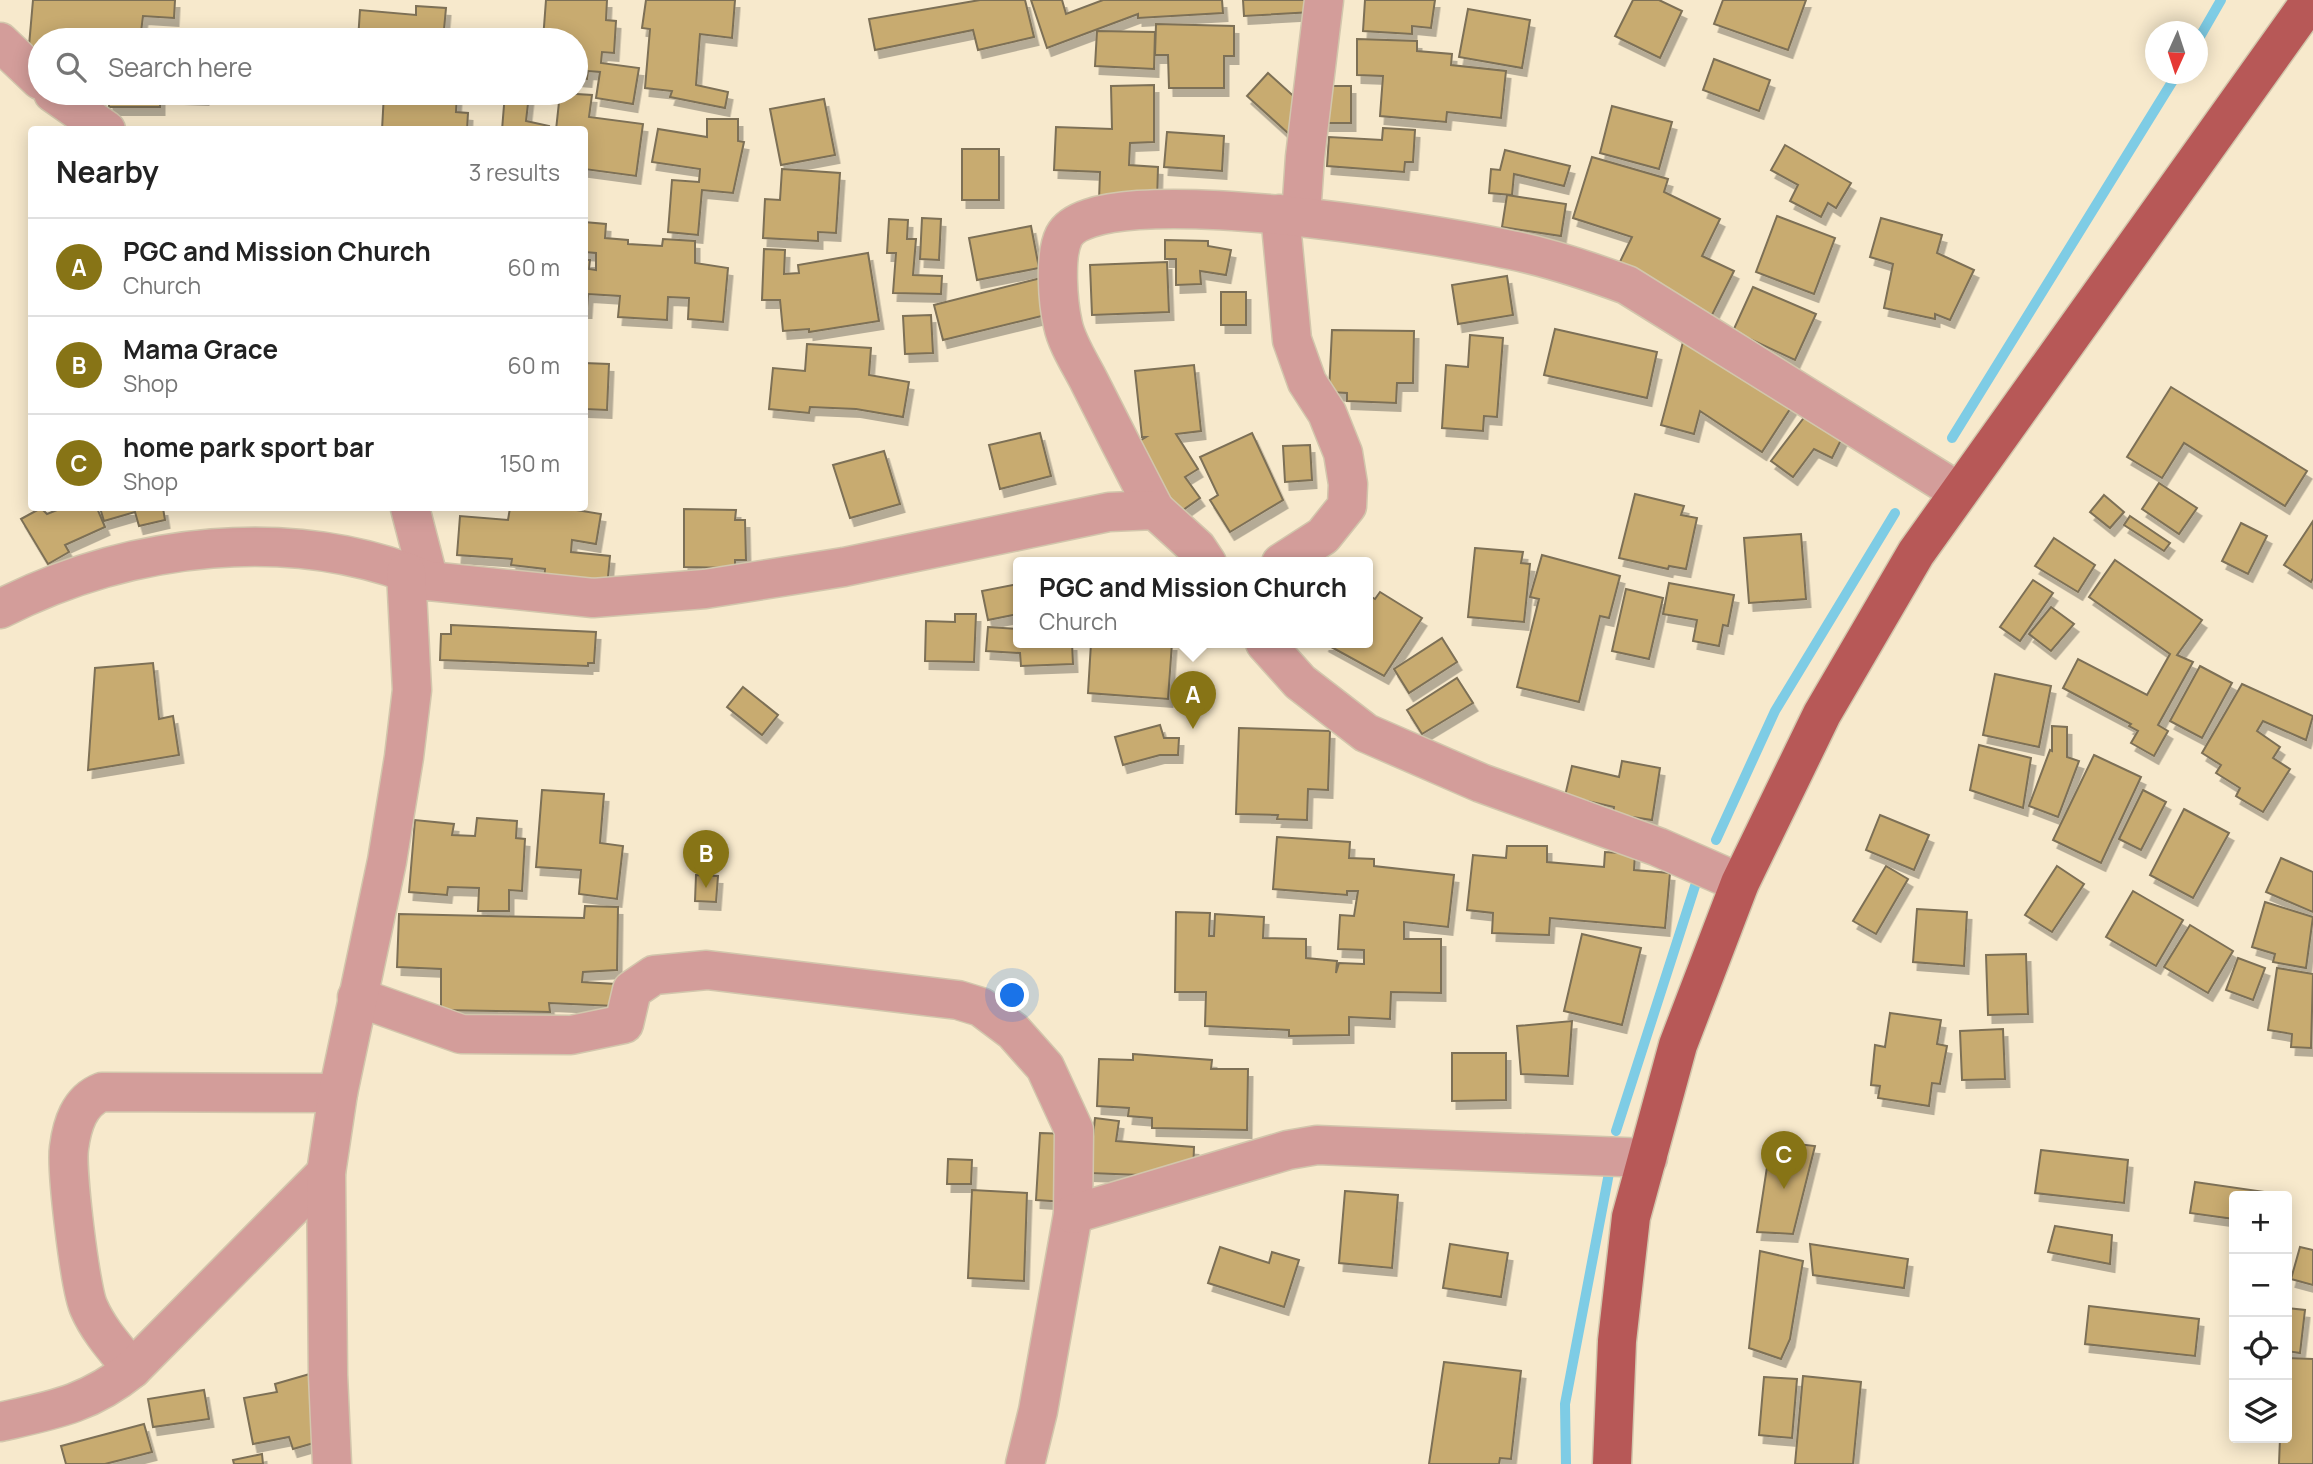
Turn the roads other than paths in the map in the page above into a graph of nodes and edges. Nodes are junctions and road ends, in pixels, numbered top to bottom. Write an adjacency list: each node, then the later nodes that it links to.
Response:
1 (1324, 0): 7 (street)
2 (2311, 0): 8 (main road)
3 (0, 42): 4 (street)
4 (28, 69)
5 (70, 105): 6 (street)
6 (100, 126)
7 (1291, 214): 8 (street); 9 (street); 12 (street)
8 (1959, 492): 16 (main road)
9 (1155, 510): 11 (street); 13 (street)
10 (410, 511): 13 (street)
11 (1203, 557)
12 (1290, 557)
13 (417, 577): 14 (street); 17 (street)
14 (0, 609)
15 (1269, 648): 16 (street)
16 (1740, 883): 19 (main road)
17 (357, 997): 18 (street); 21 (street)
18 (338, 1093): 20 (street); 22 (street)
19 (1648, 1158): 21 (street); 26 (main road)
20 (326, 1173): 22 (street); 24 (street)
21 (1073, 1214): 25 (street)
22 (132, 1368): 23 (street)
23 (0, 1422)
24 (332, 1464)
25 (1025, 1464)
26 (1612, 1464)

